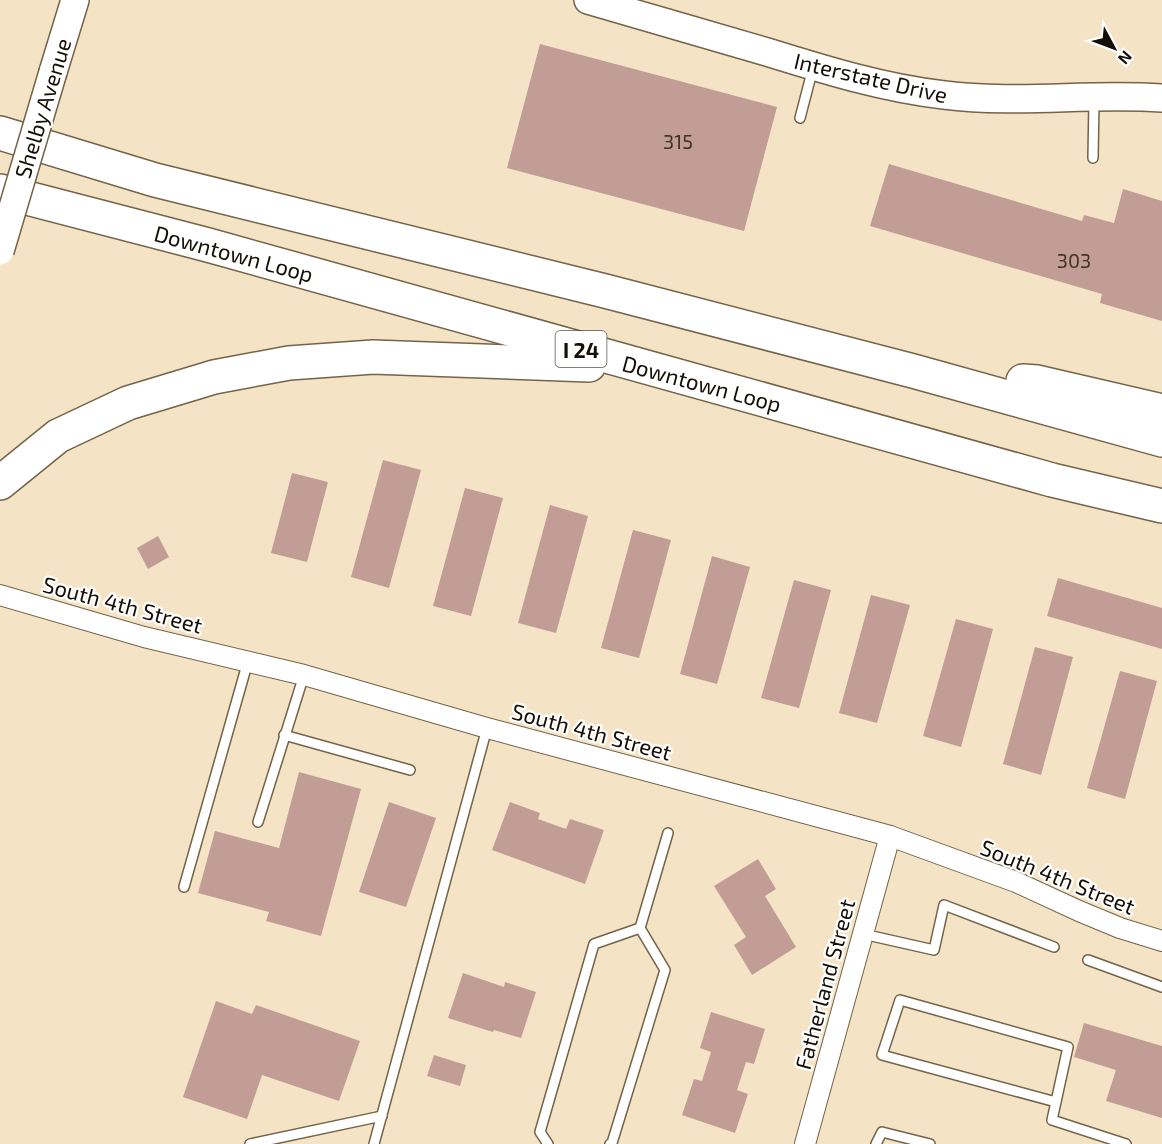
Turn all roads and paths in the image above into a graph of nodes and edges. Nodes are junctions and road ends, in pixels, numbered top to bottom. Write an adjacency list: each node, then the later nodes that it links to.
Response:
1 (75, 0): 10 (main road, Shelby Avenue, bridge)
2 (588, 0): 3 (main road, Interstate Drive)
3 (813, 66): 4 (main road, Interstate Drive); 6 (lane)
4 (1094, 97): 5 (main road, Interstate Drive); 8 (lane)
5 (1162, 98)
6 (800, 118)
7 (0, 133): 12 (highway)
8 (1093, 158)
9 (0, 191): 11 (highway, Downtown Loop / I 24)
10 (0, 251)
11 (643, 367): 15 (highway); 16 (highway, Downtown Loop / I 24)
12 (913, 371): 13 (highway); 14 (highway)
13 (1162, 411)
14 (1162, 440)
15 (0, 483)
16 (1162, 506)
17 (0, 595): 18 (street, South 4th Street)
18 (248, 662): 19 (street, South 4th Street); 26 (lane)
19 (304, 675): 20 (street, South 4th Street); 21 (lane)
20 (487, 728): 25 (street, South 4th Street); 34 (lane)
21 (284, 735): 22 (lane); 23 (lane)
22 (410, 770)
23 (258, 822)
24 (668, 833): 27 (lane)
25 (890, 836): 28 (street, Fatherland Street); 29 (street, South 4th Street)
26 (184, 887)
27 (640, 928): 37 (lane); 38 (lane)
28 (863, 934): 30 (lane); 39 (street, Fatherland Street)
29 (1162, 941)
30 (1054, 947)
31 (1088, 960): 32 (lane)
32 (1162, 987)
33 (1056, 1102): 33 (lane); 42 (lane)
34 (382, 1116): 35 (lane); 36 (lane)
35 (250, 1144)
36 (374, 1144)
37 (548, 1144)
38 (610, 1144)
39 (805, 1144)
40 (876, 1144): 41 (lane)
41 (930, 1144)
42 (1125, 1144)

